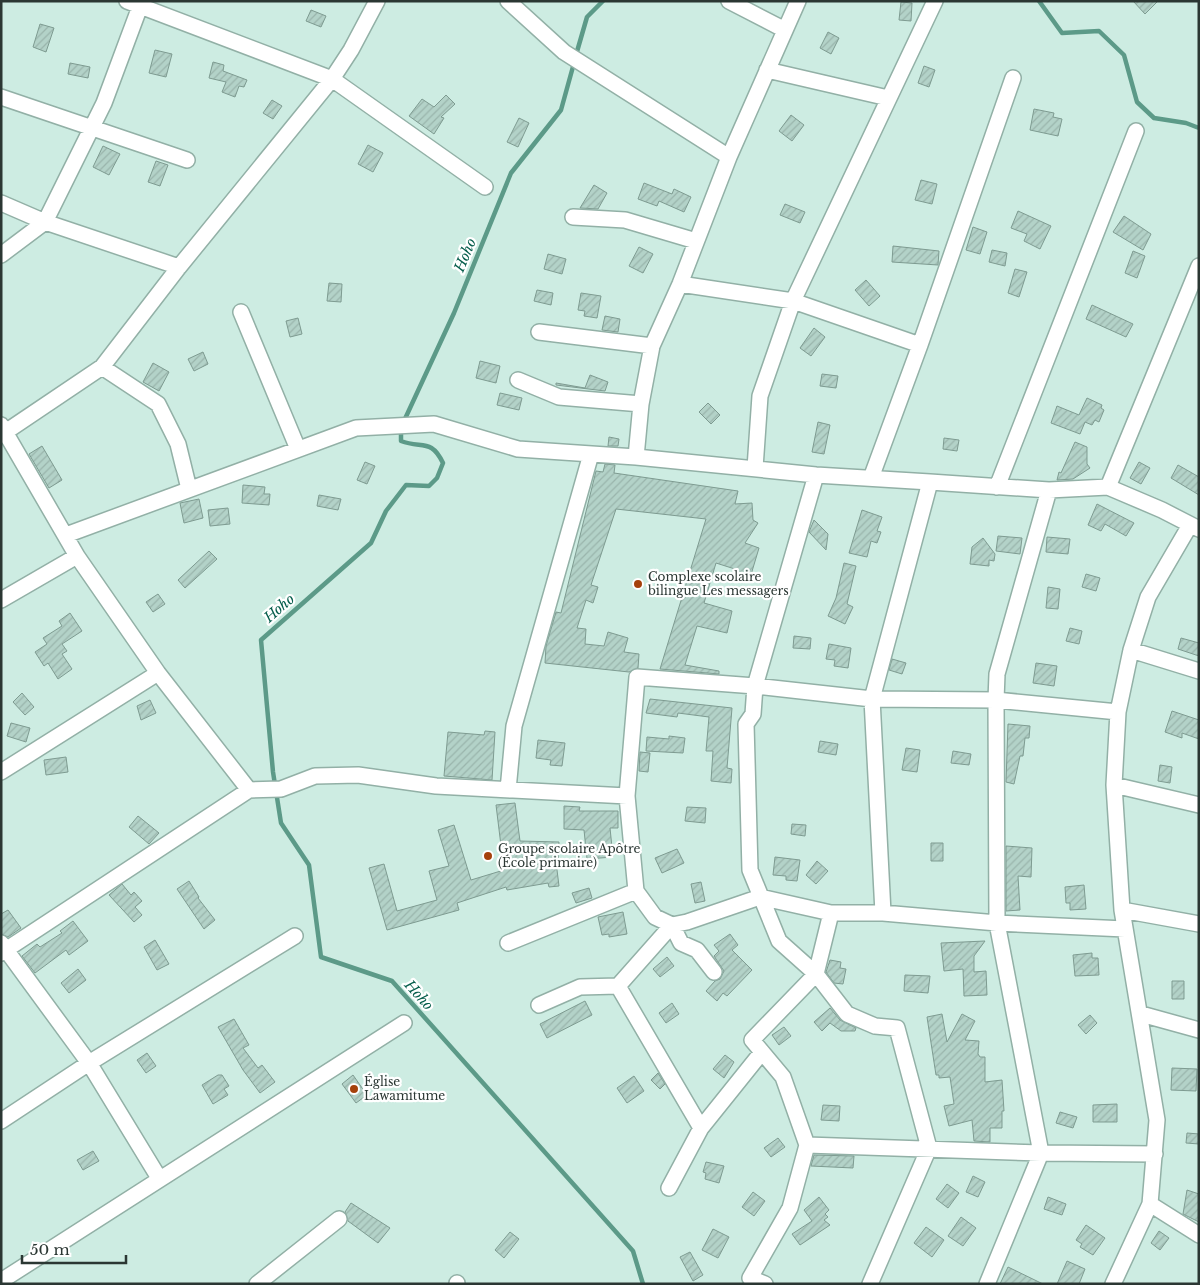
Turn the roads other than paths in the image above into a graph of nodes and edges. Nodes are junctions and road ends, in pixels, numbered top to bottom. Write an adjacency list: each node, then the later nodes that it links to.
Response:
1 (377, 1): 10 (street)
2 (508, 1): 15 (street)
3 (729, 1): 7 (street)
4 (798, 1): 7 (street)
5 (935, 1): 12 (street)
6 (136, 3): 10 (street); 13 (street)
7 (785, 30): 8 (street)
8 (767, 70): 12 (street); 15 (street)
9 (1013, 78): 29 (street)
10 (332, 79): 17 (street); 24 (street)
11 (1, 97): 13 (street)
12 (888, 98): 26 (street)
13 (91, 128): 16 (street); 20 (street)
14 (1136, 131): 42 (street)
15 (729, 157): 21 (street)
16 (187, 160)
17 (485, 187)
18 (1, 203): 20 (street)
19 (573, 217): 21 (street)
20 (45, 222): 22 (street); 24 (street)
21 (696, 241): 25 (street)
22 (1, 255)
23 (1199, 266): 43 (street)
24 (179, 268): 31 (street)
25 (680, 284): 26 (street); 30 (street)
26 (793, 301): 29 (street); 38 (street)
27 (240, 312): 35 (street)
28 (539, 332): 30 (street)
29 (920, 345): 40 (street)
30 (652, 346): 33 (street)
31 (102, 367): 34 (street); 44 (street)
32 (518, 380): 33 (street)
33 (641, 404): 37 (street)
34 (3, 431): 47 (street)
35 (298, 449): 36 (street); 44 (street)
36 (591, 454): 37 (street); 60 (street)
37 (636, 457): 38 (street)
38 (755, 468): 39 (street)
39 (816, 475): 40 (street); 53 (street)
40 (870, 478): 41 (street)
41 (930, 482): 42 (street); 54 (street)
42 (997, 487): 45 (street)
43 (1108, 487): 45 (street); 46 (street)
44 (189, 489): 47 (street)
45 (1049, 490): 55 (street)
46 (1194, 527): 50 (street)
47 (66, 535): 48 (street)
48 (77, 556): 49 (street); 52 (street)
49 (1, 600)
50 (1132, 650): 51 (street); 56 (street)
51 (1199, 671)
52 (158, 674): 57 (street); 59 (street)
53 (755, 686): 54 (street); 61 (street); 64 (street)
54 (872, 699): 55 (street); 67 (street)
55 (996, 700): 56 (street); 68 (street)
56 (1118, 712): 58 (street)
57 (1, 772)
58 (1114, 785): 62 (street); 65 (street)
59 (249, 790): 60 (street); 74 (street)
60 (508, 790): 61 (street)
61 (627, 796): 63 (street)
62 (1199, 805)
63 (636, 891): 70 (street); 73 (street)
64 (760, 897): 66 (street); 70 (street); 76 (street)
65 (1122, 910): 69 (street); 71 (street)
66 (831, 913): 67 (street); 76 (street)
67 (883, 913): 68 (street)
68 (997, 923): 71 (street); 88 (street)
69 (1199, 924)
70 (672, 925): 75 (street); 77 (street)
71 (1126, 929): 79 (street)
72 (295, 936): 83 (street)
73 (508, 943)
74 (3, 949): 83 (street)
75 (714, 972)
76 (816, 974): 82 (street); 87 (street)
77 (618, 986): 78 (street); 85 (street)
78 (539, 1005)
79 (1141, 1014): 81 (street); 89 (street)
80 (404, 1023): 90 (street)
81 (1199, 1030)
82 (762, 1052): 85 (street); 86 (street)
83 (89, 1063): 84 (street); 90 (street)
84 (1, 1121)
85 (700, 1128): 91 (street)
86 (807, 1145): 87 (street); 97 (street)
87 (929, 1148): 88 (street); 98 (street)
88 (1041, 1153): 89 (street); 99 (street)
89 (1155, 1154): 92 (street)
90 (159, 1178): 95 (street)
91 (669, 1188)
92 (1150, 1204): 94 (street); 100 (street)
93 (339, 1219): 96 (street)
94 (1199, 1235)
95 (1, 1281)
96 (257, 1284)
97 (765, 1284)
98 (870, 1284)
99 (987, 1284)
100 (1113, 1284)

